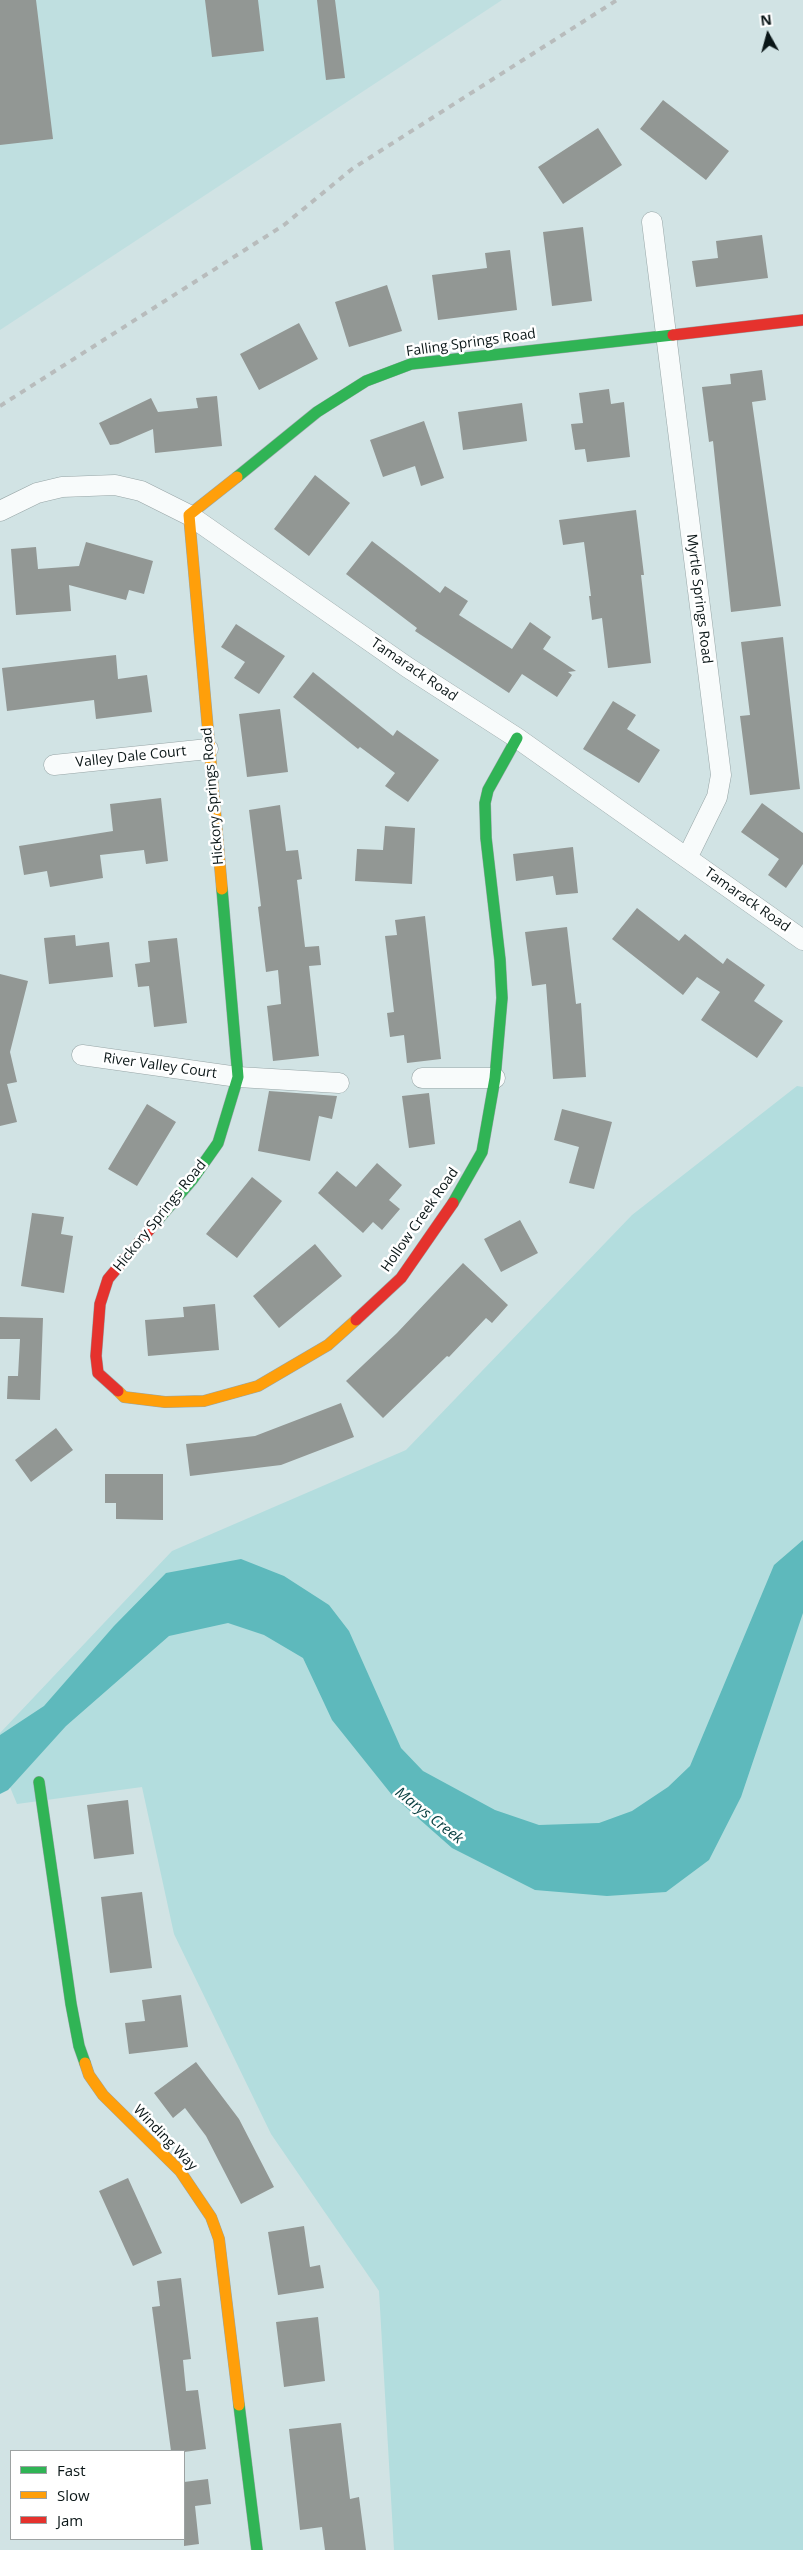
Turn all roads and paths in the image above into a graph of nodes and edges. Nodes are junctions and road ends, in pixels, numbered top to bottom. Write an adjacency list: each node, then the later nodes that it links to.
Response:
1 (652, 222): 3 (street, Myrtle Springs Road)
2 (803, 320): 3 (street, Falling Springs Road)
3 (666, 334): 5 (street, Falling Springs Road); 9 (street, Myrtle Springs Road)
4 (0, 511): 5 (street, Tamarack Road)
5 (189, 515): 6 (street, Tamarack Road); 7 (street, Hickory Springs Road)
6 (517, 738): 9 (street, Tamarack Road); 14 (street, Hollow Creek Road)
7 (208, 749): 8 (street, Valley Dale Court); 12 (street, Hickory Springs Road)
8 (54, 765)
9 (686, 858): 10 (street, Tamarack Road)
10 (803, 940)
11 (82, 1055): 12 (street, River Valley Court)
12 (238, 1077): 15 (street); 16 (street, Hickory Springs Road)
13 (422, 1078): 14 (street)
14 (495, 1078): 16 (street, Hollow Creek Road)
15 (339, 1083)
16 (108, 1383)
17 (39, 1782): 18 (street, Winding Way)
18 (257, 2550)

